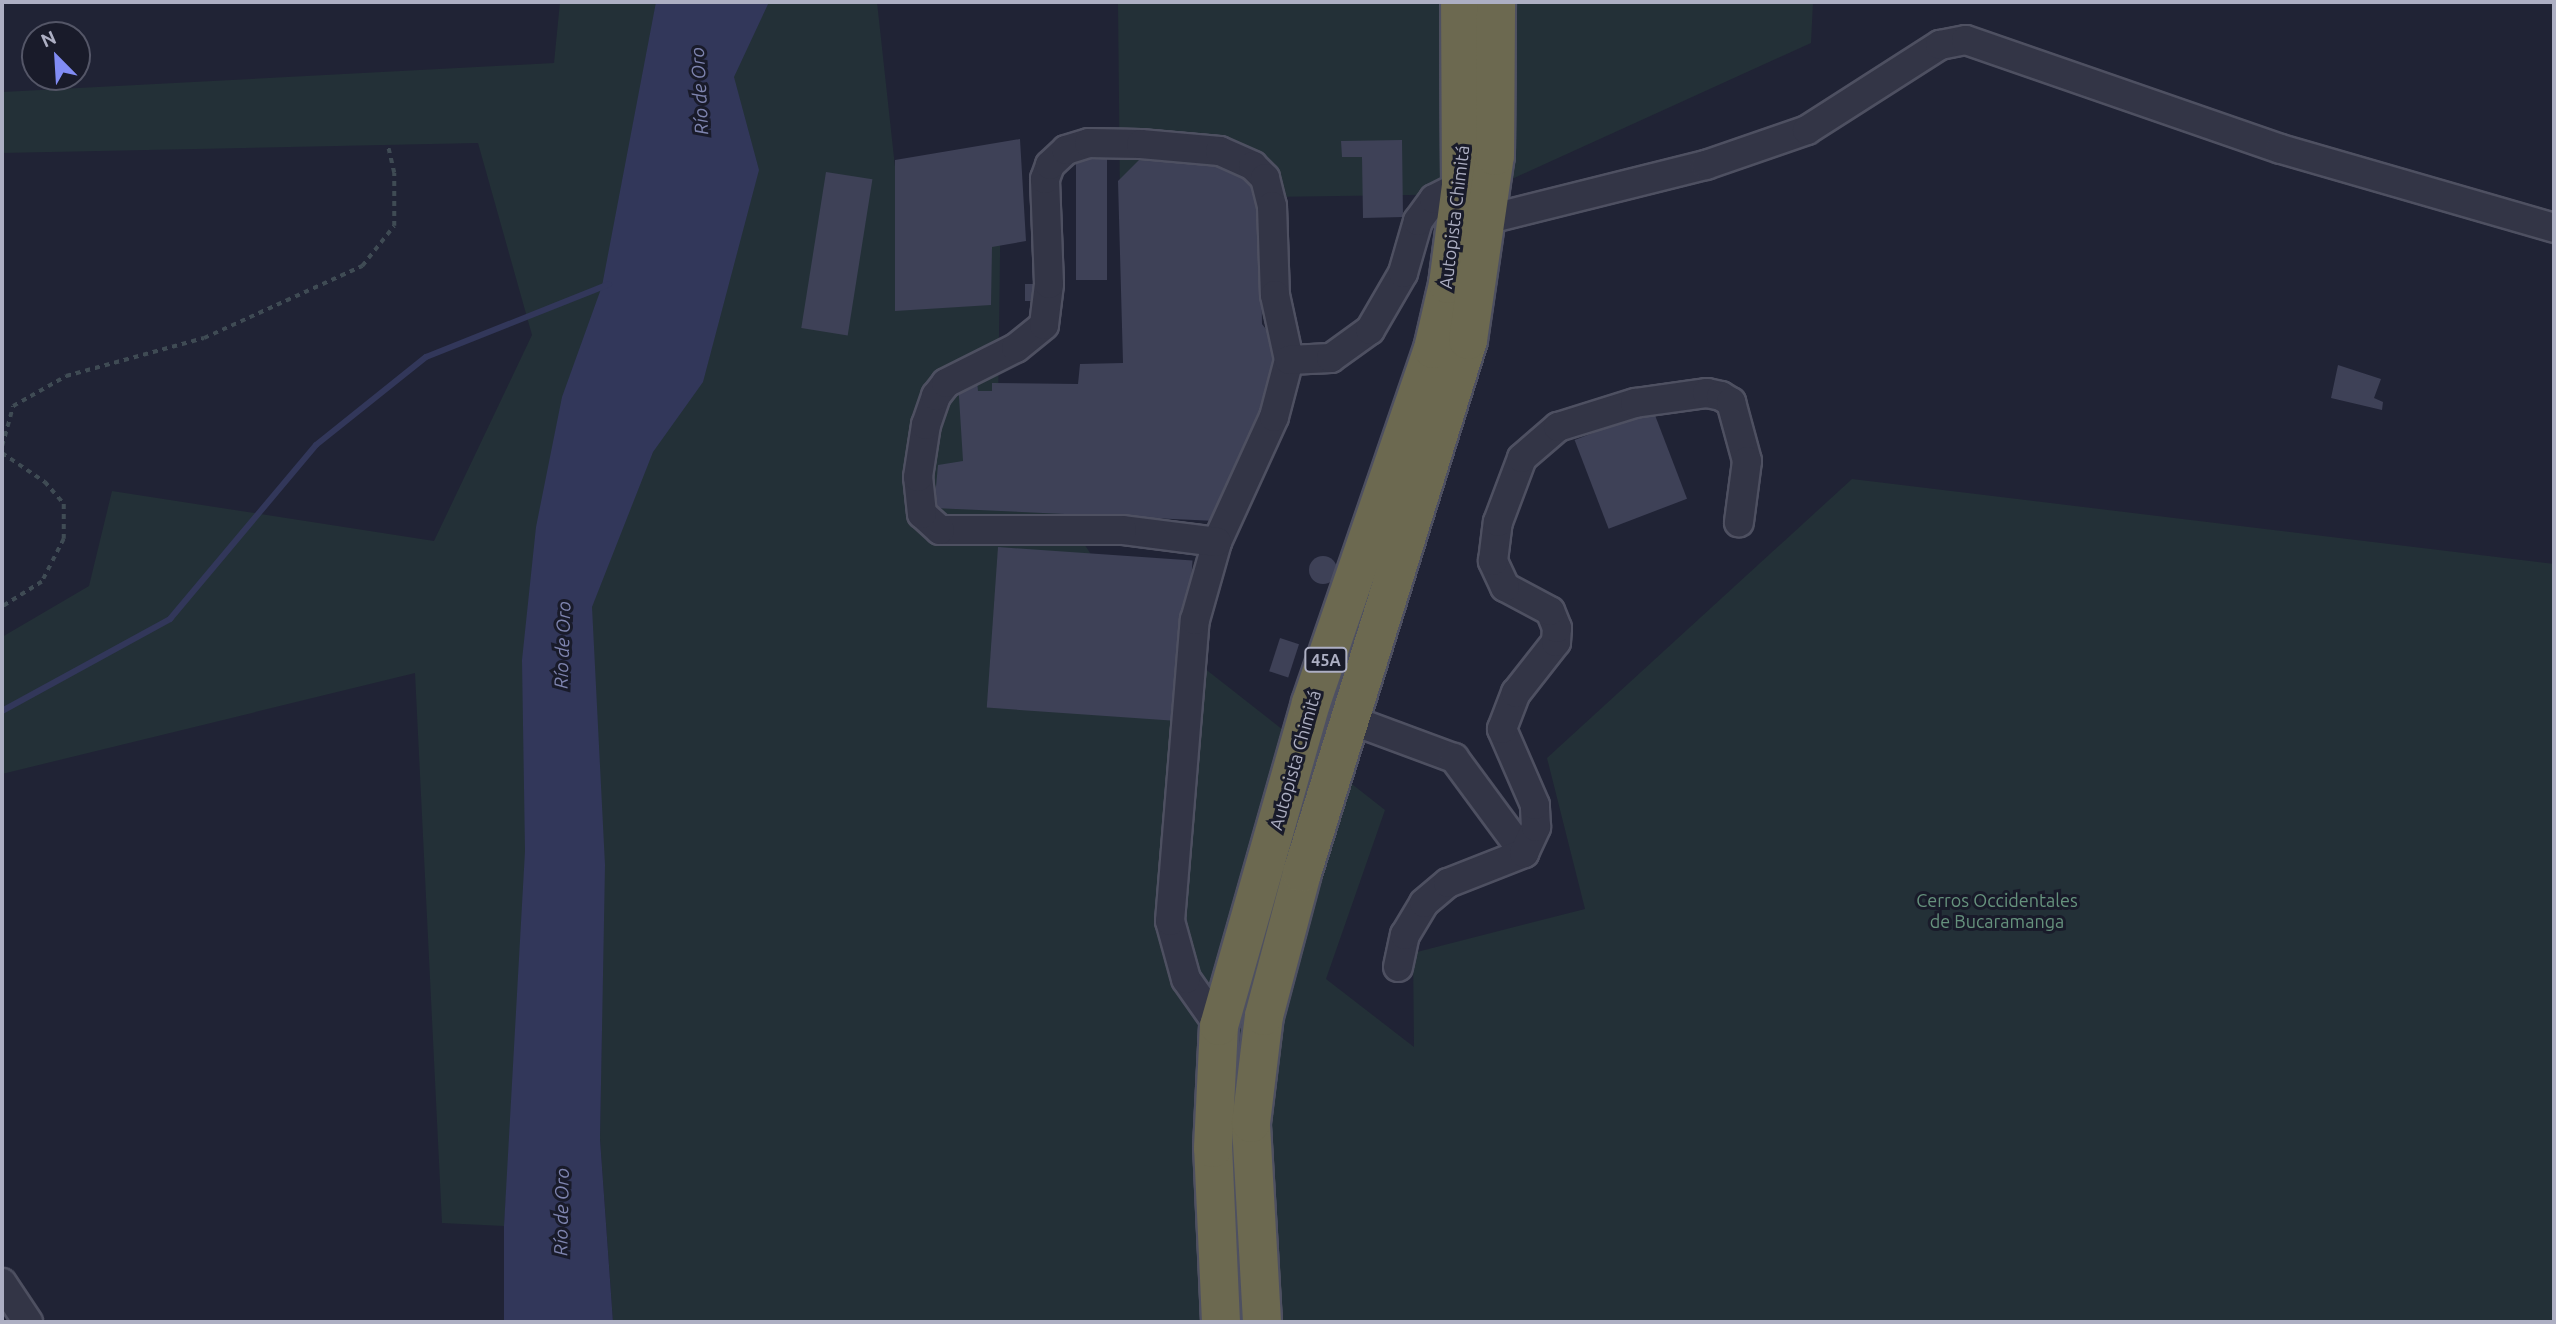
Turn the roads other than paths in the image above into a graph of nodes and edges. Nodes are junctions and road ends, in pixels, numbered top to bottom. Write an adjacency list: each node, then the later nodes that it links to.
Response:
1 (1460, 2): 3 (highway, Autopista Chimitá / 45A)
2 (1496, 2): 4 (highway, Autopista Chimitá / 45A)
3 (1461, 185): 6 (street); 12 (highway, Autopista Chimitá / 45A)
4 (1489, 219): 5 (street); 9 (highway, Autopista Chimitá / 45A)
5 (2554, 228)
6 (1289, 360): 8 (street); 8 (street)
7 (1739, 522): 10 (street)
8 (1217, 542): 12 (street)
9 (1351, 720): 10 (street); 16 (highway, Autopista Chimitá / 45A)
10 (1524, 853): 11 (street)
11 (1398, 967)
12 (1219, 1026): 15 (highway, Autopista Chimitá / 45A)
13 (2, 1283): 14 (street)
14 (28, 1322)
15 (1221, 1322)
16 (1262, 1322)

